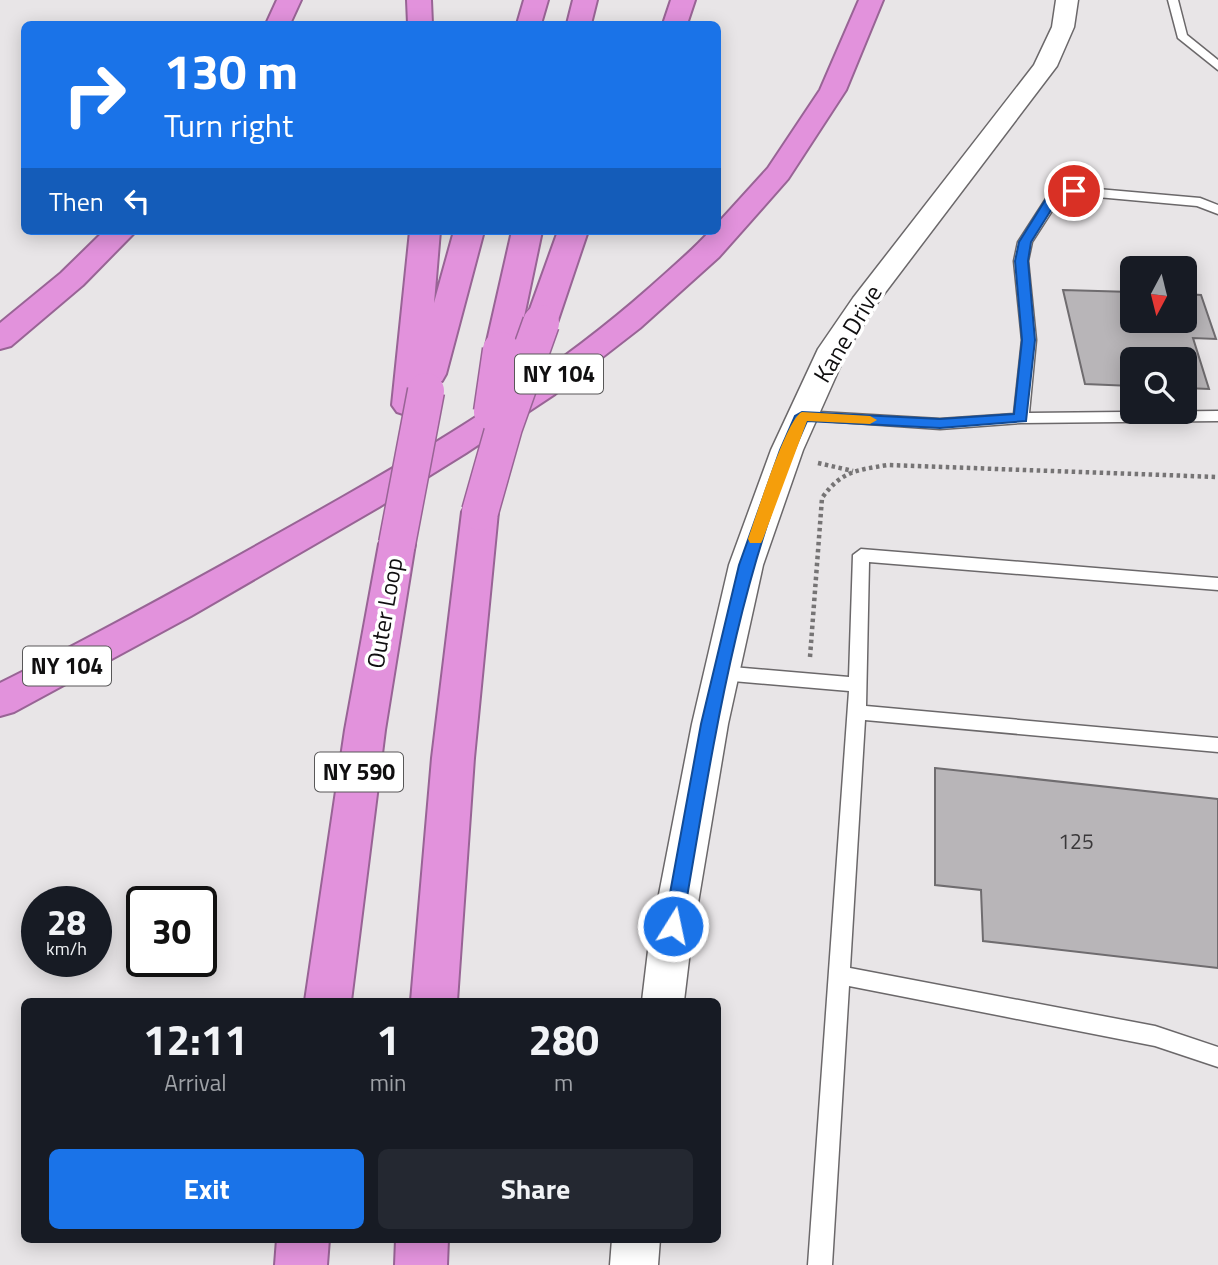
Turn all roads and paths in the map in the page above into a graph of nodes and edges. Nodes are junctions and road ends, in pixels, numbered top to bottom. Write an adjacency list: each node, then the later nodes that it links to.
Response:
1 (289, 0): 9 (highway)
2 (419, 0): 10 (highway)
3 (536, 0): 11 (highway)
4 (585, 0): 12 (highway)
5 (683, 0): 13 (highway)
6 (871, 0): 34 (highway, NY 104)
7 (1067, 0): 23 (street, Kane Drive)
8 (1173, 0): 14 (lane)
9 (279, 21)
10 (419, 21)
11 (530, 21)
12 (580, 21)
13 (676, 21)
14 (1218, 66)
15 (1216, 206): 25 (lane)
16 (425, 235): 22 (highway)
17 (468, 235): 22 (highway)
18 (526, 235): 29 (highway, bridge)
19 (572, 235): 29 (highway, bridge)
20 (111, 240): 21 (highway)
21 (0, 339)
22 (418, 398): 38 (highway, Outer Loop / NY 590, bridge)
23 (802, 416): 25 (lane); 31 (street, Kane Drive)
24 (1218, 416): 25 (lane)
25 (1021, 418)
26 (810, 462): 27 (path)
27 (853, 471): 28 (path); 32 (path)
28 (1218, 477)
29 (481, 512): 39 (highway)
30 (1218, 584): 33 (lane)
31 (721, 673): 32 (lane); 40 (street, Kane Drive)
32 (808, 682): 33 (lane)
33 (858, 685): 35 (lane)
34 (0, 701)
35 (856, 712): 36 (lane); 37 (lane)
36 (1218, 745)
37 (839, 975): 41 (lane); 48 (lane)
38 (328, 998)
39 (434, 998)
40 (663, 998)
41 (1218, 1057)
42 (303, 1243): 45 (highway)
43 (422, 1243): 46 (highway)
44 (636, 1243): 47 (street)
45 (301, 1265)
46 (421, 1265)
47 (634, 1265)
48 (821, 1265)

